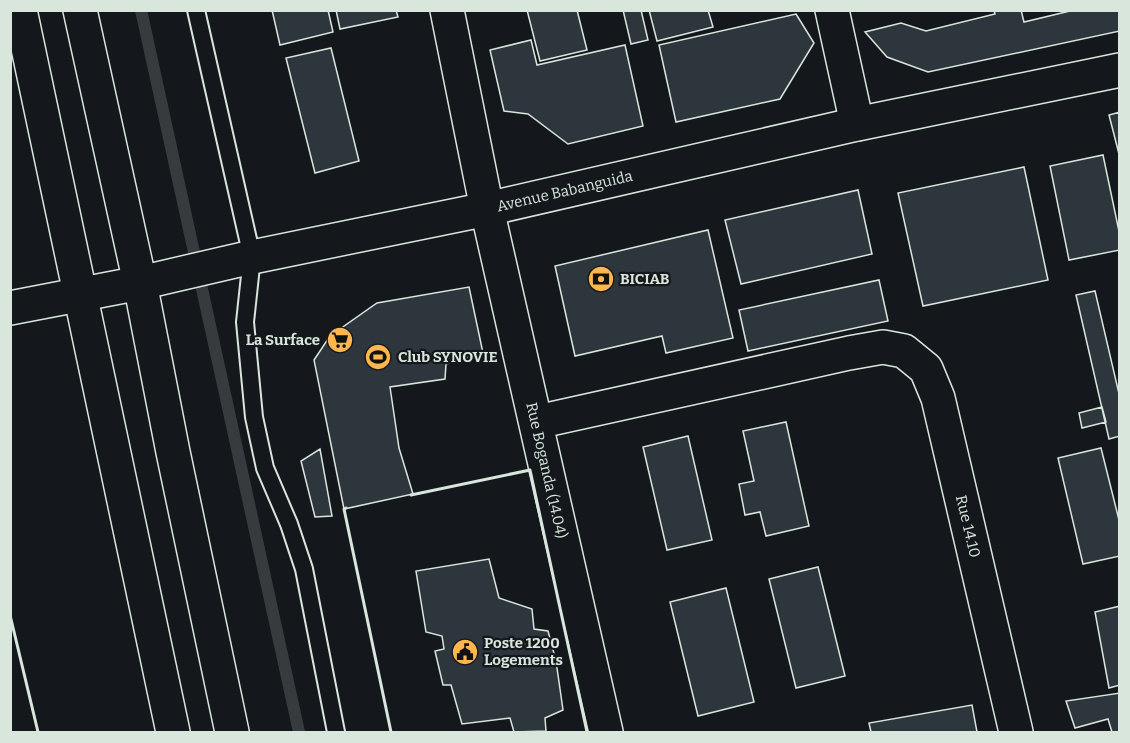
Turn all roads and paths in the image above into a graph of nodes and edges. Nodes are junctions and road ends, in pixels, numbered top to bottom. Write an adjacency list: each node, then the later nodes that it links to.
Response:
1 (20, 10): 11 (street)
2 (80, 10): 10 (street)
3 (196, 10): 9 (lane)
4 (447, 10): 8 (street, Rue Boganda (14.04))
5 (832, 10): 7 (street)
6 (1119, 70): 7 (street, Avenue Babanguida)
7 (857, 124): 8 (street, Avenue Babanguida)
8 (487, 209): 9 (street, Avenue Babanguida); 13 (street, Rue Boganda (14.04))
9 (252, 257): 10 (street, Avenue Babanguida); 16 (lane)
10 (140, 283): 11 (street, Avenue Babanguida); 15 (street)
11 (80, 293): 12 (street, Avenue Babanguida); 14 (street)
12 (10, 308)
13 (537, 422): 17 (street, Rue Boganda (14.04)); 18 (street, Rue 14.10)
14 (173, 732)
15 (232, 732)
16 (336, 732)
17 (606, 732)
18 (1016, 732)

